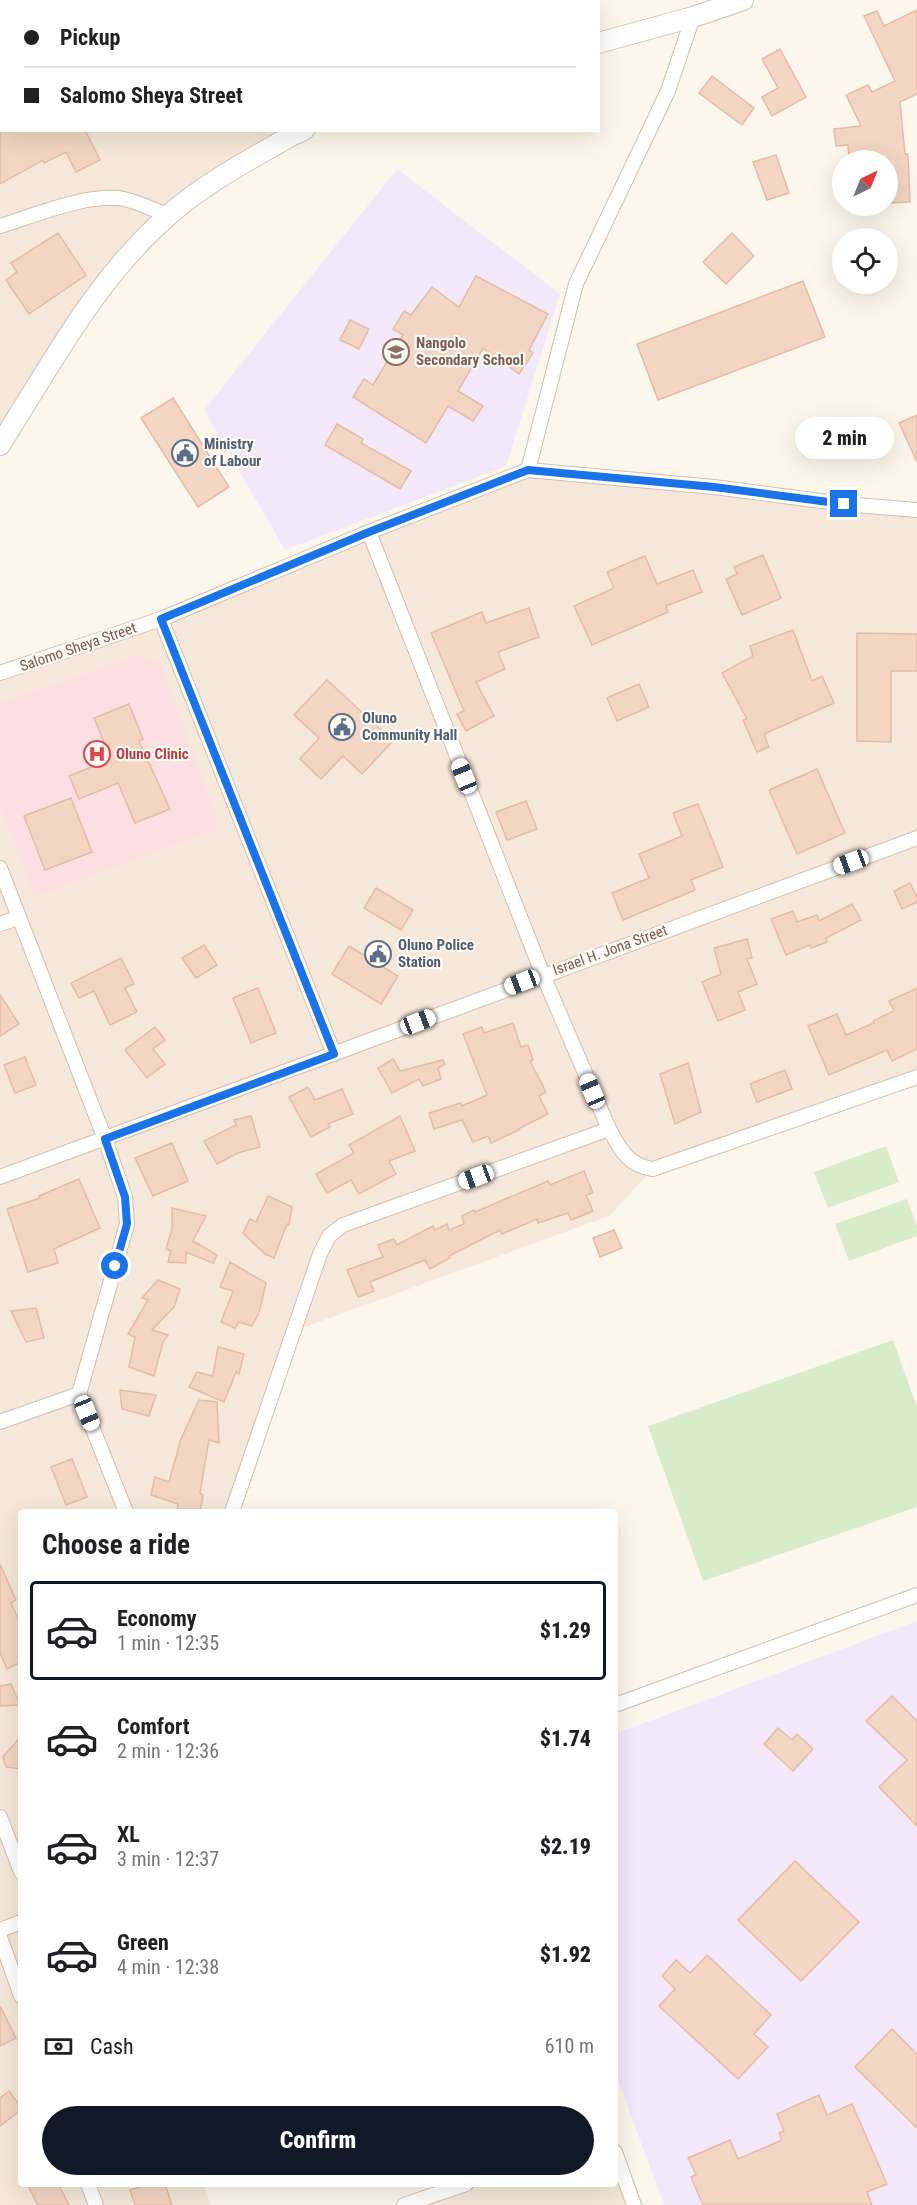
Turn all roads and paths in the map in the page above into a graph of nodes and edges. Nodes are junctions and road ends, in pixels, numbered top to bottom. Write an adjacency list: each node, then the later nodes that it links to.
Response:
1 (743, 0): 2 (street)
2 (693, 17): 3 (street); 8 (street)
3 (600, 42)
4 (300, 132): 5 (street)
5 (168, 215): 6 (street); 7 (street)
6 (0, 226)
7 (0, 445)
8 (528, 470): 9 (street, Salomo Sheya Street); 10 (street, Salomo Sheya Street)
9 (917, 510)
10 (369, 532): 11 (street, Salomo Sheya Street); 17 (street)
11 (161, 619): 12 (street, Salomo Sheya Street); 18 (street)
12 (0, 673)
13 (917, 837): 17 (street, Israel H. Jona Street)
14 (0, 868): 15 (street)
15 (18, 918): 16 (street); 21 (street)
16 (0, 924)
17 (543, 975): 18 (street, Israel H. Jona Street); 20 (street)
18 (334, 1054): 21 (street, Israel H. Jona Street)
19 (917, 1077): 20 (street)
20 (609, 1130): 26 (street)
21 (105, 1139): 22 (street, Israel H. Jona Street); 23 (street)
22 (0, 1177)
23 (79, 1394): 24 (street); 25 (street)
24 (0, 1422)
25 (125, 1509)
26 (233, 1509)
27 (917, 1595): 28 (street)
28 (618, 1704)
29 (0, 1817): 30 (street)
30 (18, 1864)
31 (18, 1923): 32 (street)
32 (0, 1930)
33 (0, 1937): 34 (street)
34 (18, 1988)
35 (618, 2160): 40 (street)
36 (89, 2187): 38 (street)
37 (457, 2187): 39 (street)
38 (96, 2205)
39 (404, 2205)
40 (634, 2205)

